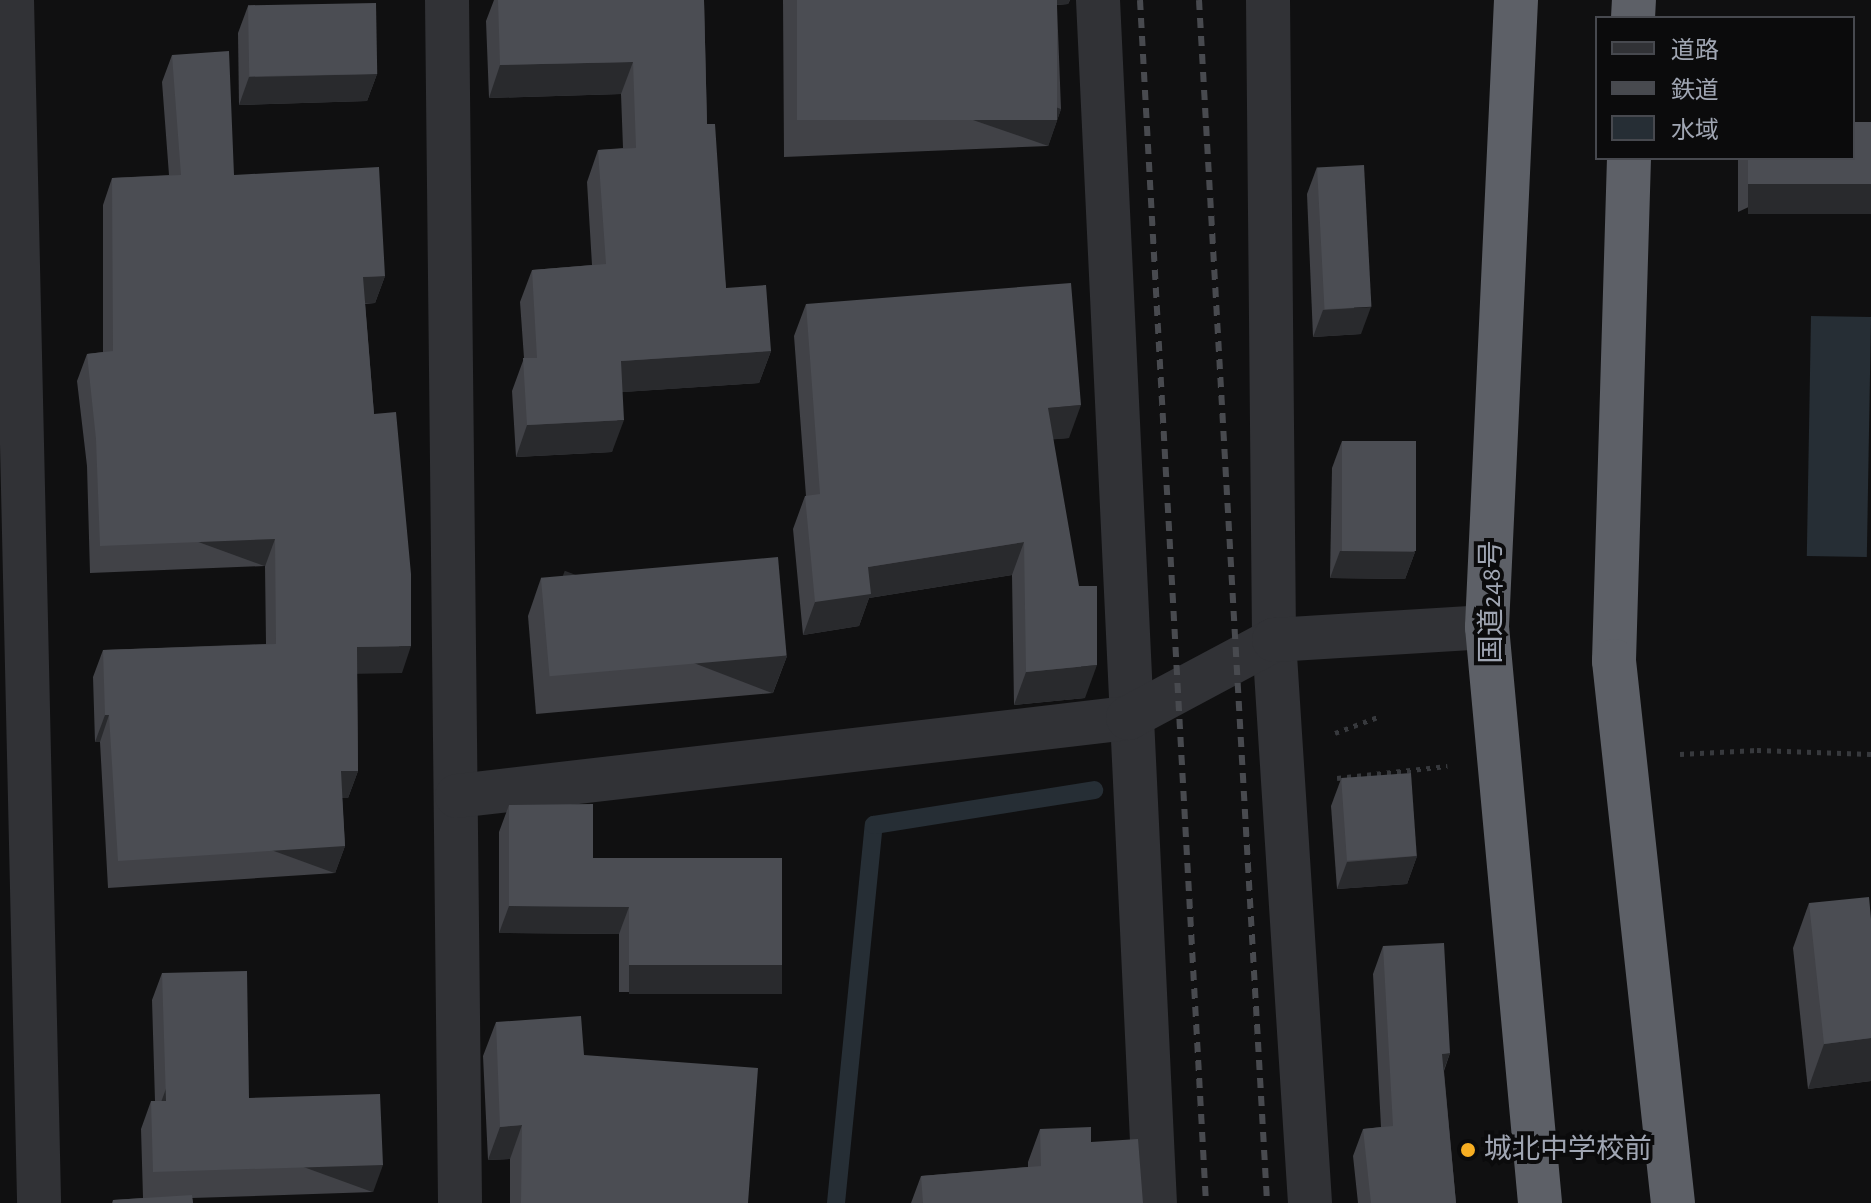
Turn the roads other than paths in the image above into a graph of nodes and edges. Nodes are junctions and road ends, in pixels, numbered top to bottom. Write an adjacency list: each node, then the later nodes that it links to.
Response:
1 (12, 0): 11 (street)
2 (447, 0): 10 (street)
3 (1098, 0): 9 (street)
4 (1268, 0): 8 (street)
5 (1516, 0): 7 (highway, 国道248号)
6 (1629, 160): 16 (highway)
7 (1487, 627): 8 (street); 15 (highway, 国道248号)
8 (1274, 640): 9 (street); 14 (street)
9 (1128, 718): 10 (street); 13 (street)
10 (457, 796): 12 (street)
11 (39, 1203)
12 (460, 1203)
13 (1155, 1203)
14 (1310, 1203)
15 (1540, 1203)
16 (1673, 1203)

